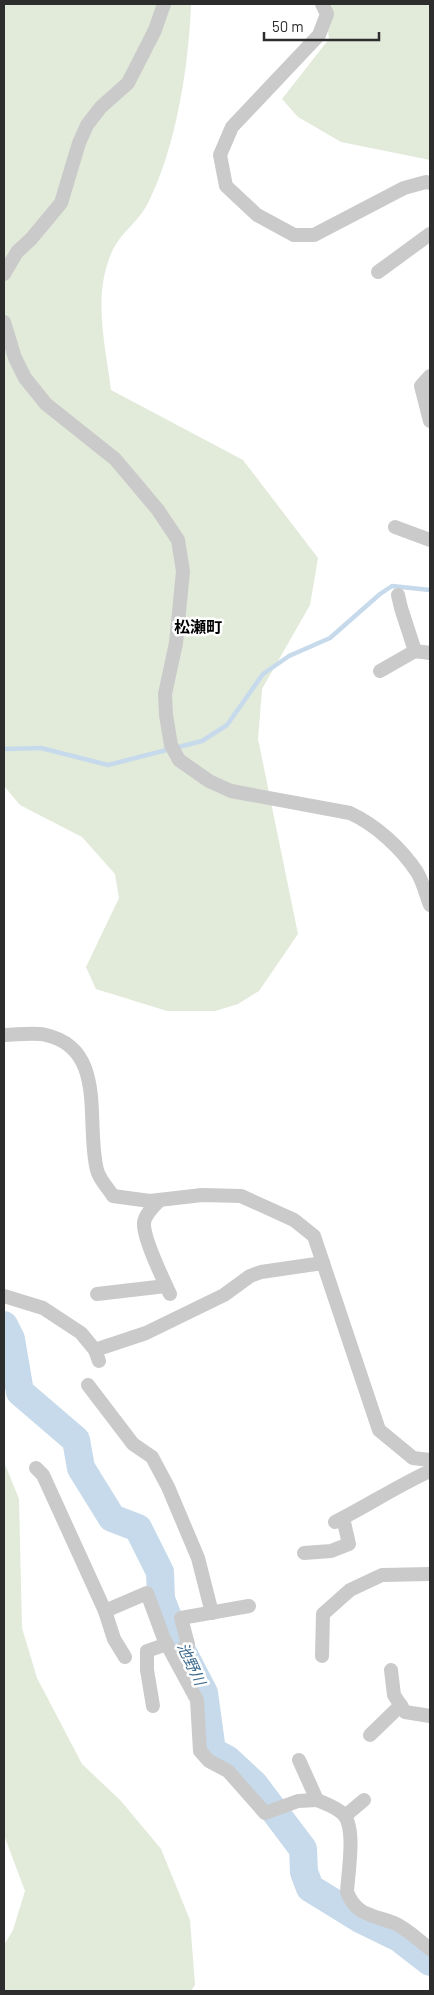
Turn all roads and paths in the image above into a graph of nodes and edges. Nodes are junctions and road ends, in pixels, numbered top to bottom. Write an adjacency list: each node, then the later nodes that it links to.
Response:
1 (164, 4): 6 (street)
2 (322, 4): 3 (street)
3 (430, 183)
4 (430, 234): 5 (street)
5 (378, 272)
6 (4, 274)
7 (4, 322): 16 (street)
8 (430, 376): 9 (street)
9 (430, 421)
10 (396, 527): 11 (street)
11 (430, 540)
12 (398, 595): 13 (street)
13 (415, 651): 14 (street); 15 (street)
14 (430, 653)
15 (380, 671)
16 (430, 905)
17 (4, 1035): 18 (street)
18 (160, 1200): 19 (street); 20 (street)
19 (323, 1263): 21 (street); 23 (street)
20 (97, 1294)
21 (4, 1296)
22 (88, 1385): 30 (street)
23 (430, 1460)
24 (36, 1468): 29 (street)
25 (430, 1471): 26 (street)
26 (304, 1553)
27 (430, 1574): 32 (street)
28 (249, 1606): 30 (street)
29 (105, 1611): 31 (street); 33 (street)
30 (212, 1612): 34 (street)
31 (167, 1644): 34 (street); 37 (street)
32 (322, 1656)
33 (125, 1657)
34 (174, 1657): 41 (street)
35 (392, 1670): 36 (street)
36 (401, 1705): 38 (street); 39 (street)
37 (153, 1706)
38 (430, 1716)
39 (370, 1735)
40 (299, 1760): 41 (street)
41 (317, 1800): 43 (street)
42 (364, 1800): 43 (street)
43 (345, 1816): 44 (street)
44 (430, 1949)

